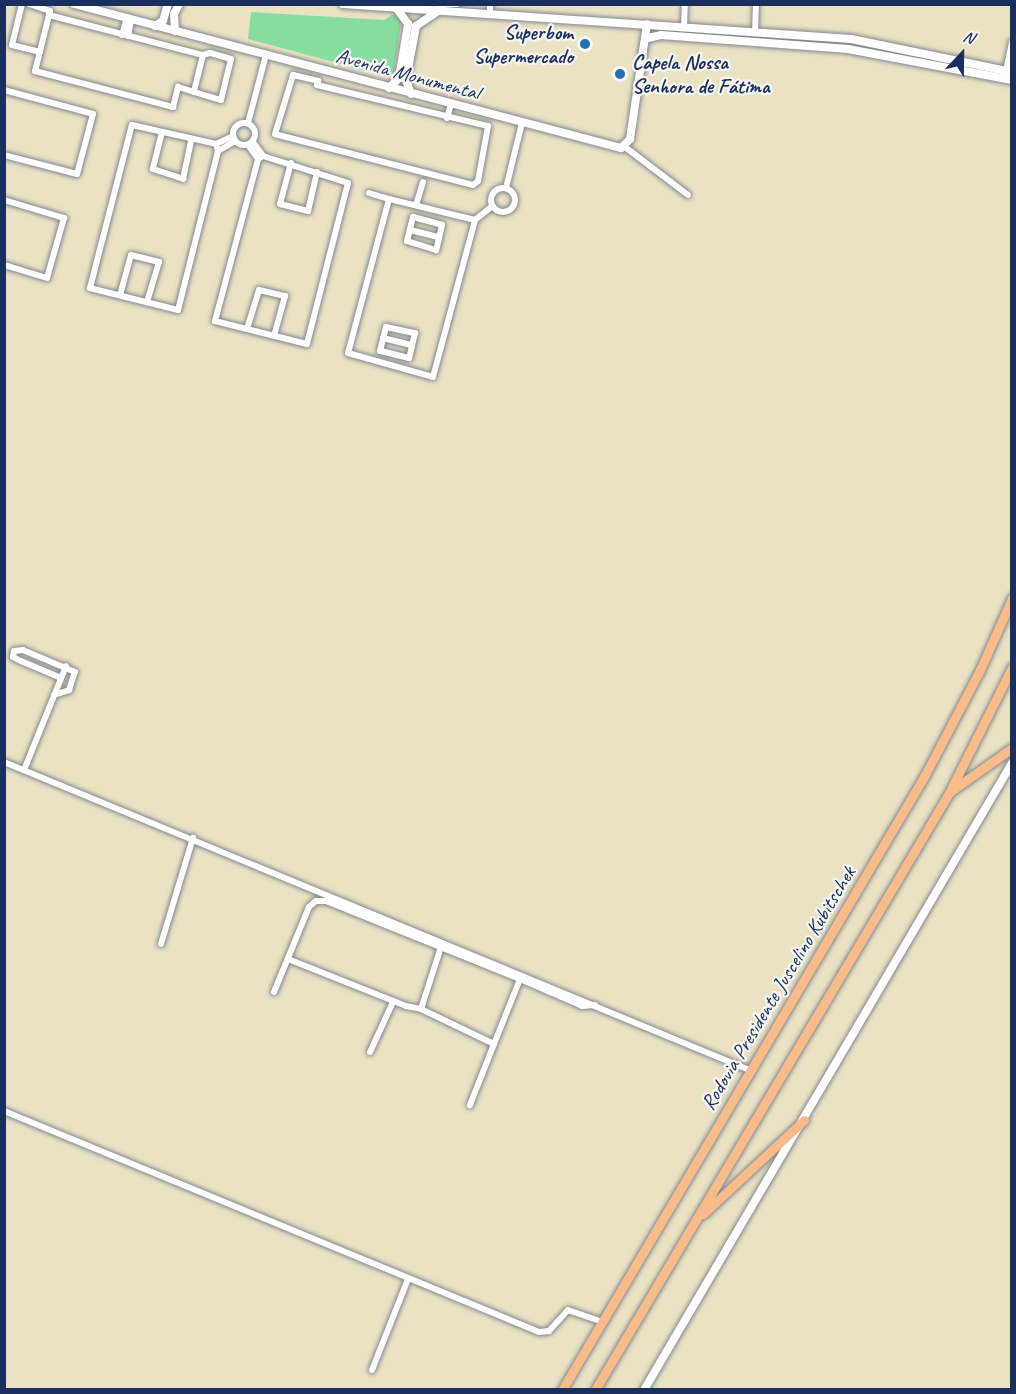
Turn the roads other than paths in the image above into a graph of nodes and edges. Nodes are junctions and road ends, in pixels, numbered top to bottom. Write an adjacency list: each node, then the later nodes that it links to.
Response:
1 (22, 4): 29 (street)
2 (29, 4): 16 (street)
3 (74, 4): 17 (street, Avenida Monumental)
4 (168, 4): 19 (street)
5 (179, 4): 22 (street)
6 (343, 4): 11 (street)
7 (457, 4): 14 (street)
8 (490, 4): 15 (street)
9 (685, 4): 20 (street)
10 (756, 4): 23 (street)
11 (350, 5): 12 (street)
12 (359, 5): 13 (street)
13 (397, 8): 14 (street); 34 (street)
14 (437, 8): 15 (street); 37 (street)
15 (490, 14): 18 (street)
16 (49, 15): 24 (street); 29 (street)
17 (129, 19): 19 (street, Avenida Monumental); 24 (street)
18 (647, 24): 20 (street); 25 (street)
19 (156, 26): 22 (street, Avenida Monumental)
20 (684, 27): 21 (street)
21 (723, 30): 23 (street); 26 (street)
22 (175, 31): 30 (street, Avenida Monumental)
23 (755, 32): 27 (street)
24 (125, 35): 31 (street)
25 (648, 38): 26 (street); 47 (street)
26 (722, 39): 27 (street)
27 (784, 39): 32 (street); 33 (street)
28 (1011, 42): 32 (street)
29 (40, 52): 36 (street)
30 (266, 55): 34 (street, Avenida Monumental); 40 (street)
31 (203, 56): 36 (street); 36 (street)
32 (1009, 71)
33 (1011, 80)
34 (389, 88): 37 (street, Avenida Monumental)
35 (4, 90): 48 (street)
36 (195, 92)
37 (411, 94): 38 (street, Avenida Monumental)
38 (451, 104): 39 (street); 41 (street, Avenida Monumental)
39 (447, 118): 39 (street)
40 (248, 123): 43 (street); 45 (street)
41 (522, 123): 47 (street, Avenida Monumental); 53 (street)
42 (162, 132): 44 (street); 44 (street); 66 (street)
43 (234, 138): 45 (street); 46 (street)
44 (191, 140): 46 (street)
45 (250, 143): 49 (street)
46 (217, 147): 67 (street)
47 (625, 147): 55 (street)
48 (4, 155)
49 (260, 158): 50 (street); 68 (street)
50 (291, 163): 51 (street); 51 (street)
51 (317, 172): 69 (street)
52 (423, 182): 58 (street)
53 (506, 188): 59 (street); 59 (street)
54 (369, 193): 56 (street)
55 (688, 195)
56 (389, 199): 58 (street); 73 (street)
57 (4, 200): 65 (street)
58 (416, 205): 60 (street)
59 (492, 206): 61 (street)
60 (431, 209): 61 (street); 62 (street)
61 (475, 220): 73 (street)
62 (428, 221): 63 (street); 64 (street)
63 (410, 230): 64 (street); 64 (street)
64 (439, 237)
65 (4, 265)
66 (120, 295): 67 (street); 67 (street)
67 (147, 302)
68 (247, 329): 69 (street); 69 (street)
69 (274, 336)
70 (383, 338): 71 (street); 71 (street); 72 (street)
71 (412, 345): 72 (street)
72 (393, 354): 73 (street)
73 (391, 365)
74 (1011, 598): 96 (highway, Rodovia Presidente Juscelino Kubitschek)
75 (66, 666): 77 (street); 77 (street); 78 (street)
76 (1011, 667): 83 (highway)
77 (61, 678): 78 (street)
78 (54, 695): 82 (street)
79 (1011, 748): 83 (highway)
80 (4, 762): 82 (street)
81 (1011, 763): 99 (street)
82 (24, 770): 84 (street)
83 (949, 793): 100 (highway)
84 (193, 838): 85 (street); 86 (street)
85 (443, 941): 87 (street); 92 (street)
86 (160, 944)
87 (440, 949): 88 (street); 89 (street); 93 (street)
88 (288, 959): 90 (street); 91 (street)
89 (520, 980): 92 (street); 94 (street)
90 (274, 992)
91 (393, 1002): 93 (street); 95 (street)
92 (595, 1005): 96 (street)
93 (421, 1009): 94 (street)
94 (494, 1044): 97 (street)
95 (370, 1052)
96 (752, 1071): 102 (highway, Rodovia Presidente Juscelino Kubitschek)
97 (470, 1105)
98 (4, 1111): 101 (street)
99 (804, 1120): 100 (highway); 106 (street)
100 (695, 1222): 105 (highway)
101 (408, 1278): 102 (street); 103 (street)
102 (602, 1322): 104 (highway, Rodovia Presidente Juscelino Kubitschek)
103 (372, 1370)
104 (562, 1389)
105 (595, 1389)
106 (644, 1389)

